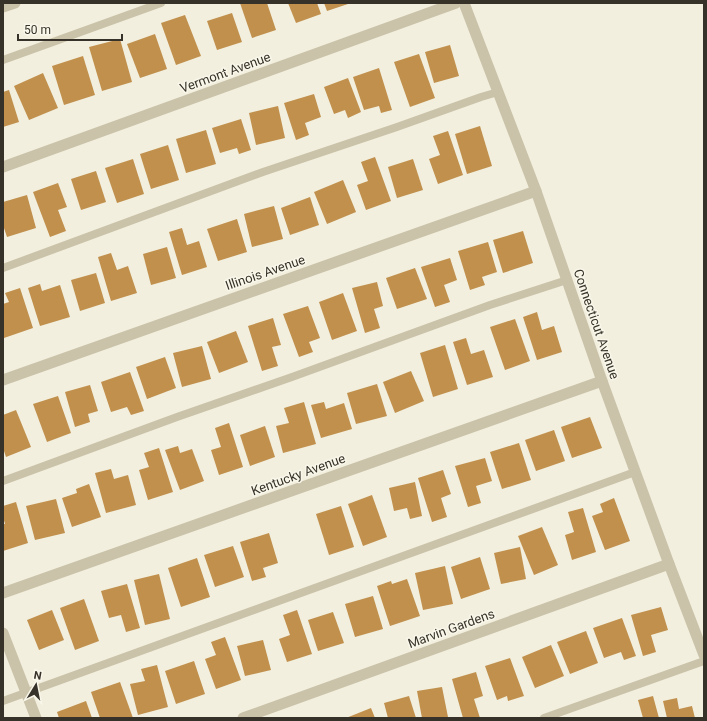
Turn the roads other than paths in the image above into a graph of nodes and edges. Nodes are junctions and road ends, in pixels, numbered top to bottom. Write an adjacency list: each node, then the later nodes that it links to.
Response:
1 (15, 3): 5 (street)
2 (161, 3): 6 (lane)
3 (456, 3): 8 (street, Vermont Avenue)
4 (464, 3): 7 (street, Connecticut Avenue)
5 (3, 7)
6 (3, 60)
7 (498, 92): 9 (street, Connecticut Avenue); 10 (lane)
8 (3, 167)
9 (536, 191): 11 (street, Connecticut Avenue); 12 (street, Illinois Avenue)
10 (3, 268)
11 (567, 280): 13 (street, Connecticut Avenue); 15 (lane)
12 (3, 380)
13 (602, 381): 14 (street, Connecticut Avenue); 17 (street, Kentucky Avenue)
14 (635, 472): 16 (street, Connecticut Avenue); 21 (lane)
15 (3, 481)
16 (669, 564): 19 (street, Connecticut Avenue); 24 (street, Marvin Gardens)
17 (3, 593)
18 (3, 633): 21 (street)
19 (704, 655)
20 (704, 661): 25 (lane)
21 (27, 692): 22 (lane); 23 (street)
22 (3, 701)
23 (36, 718)
24 (243, 718)
25 (544, 718)

